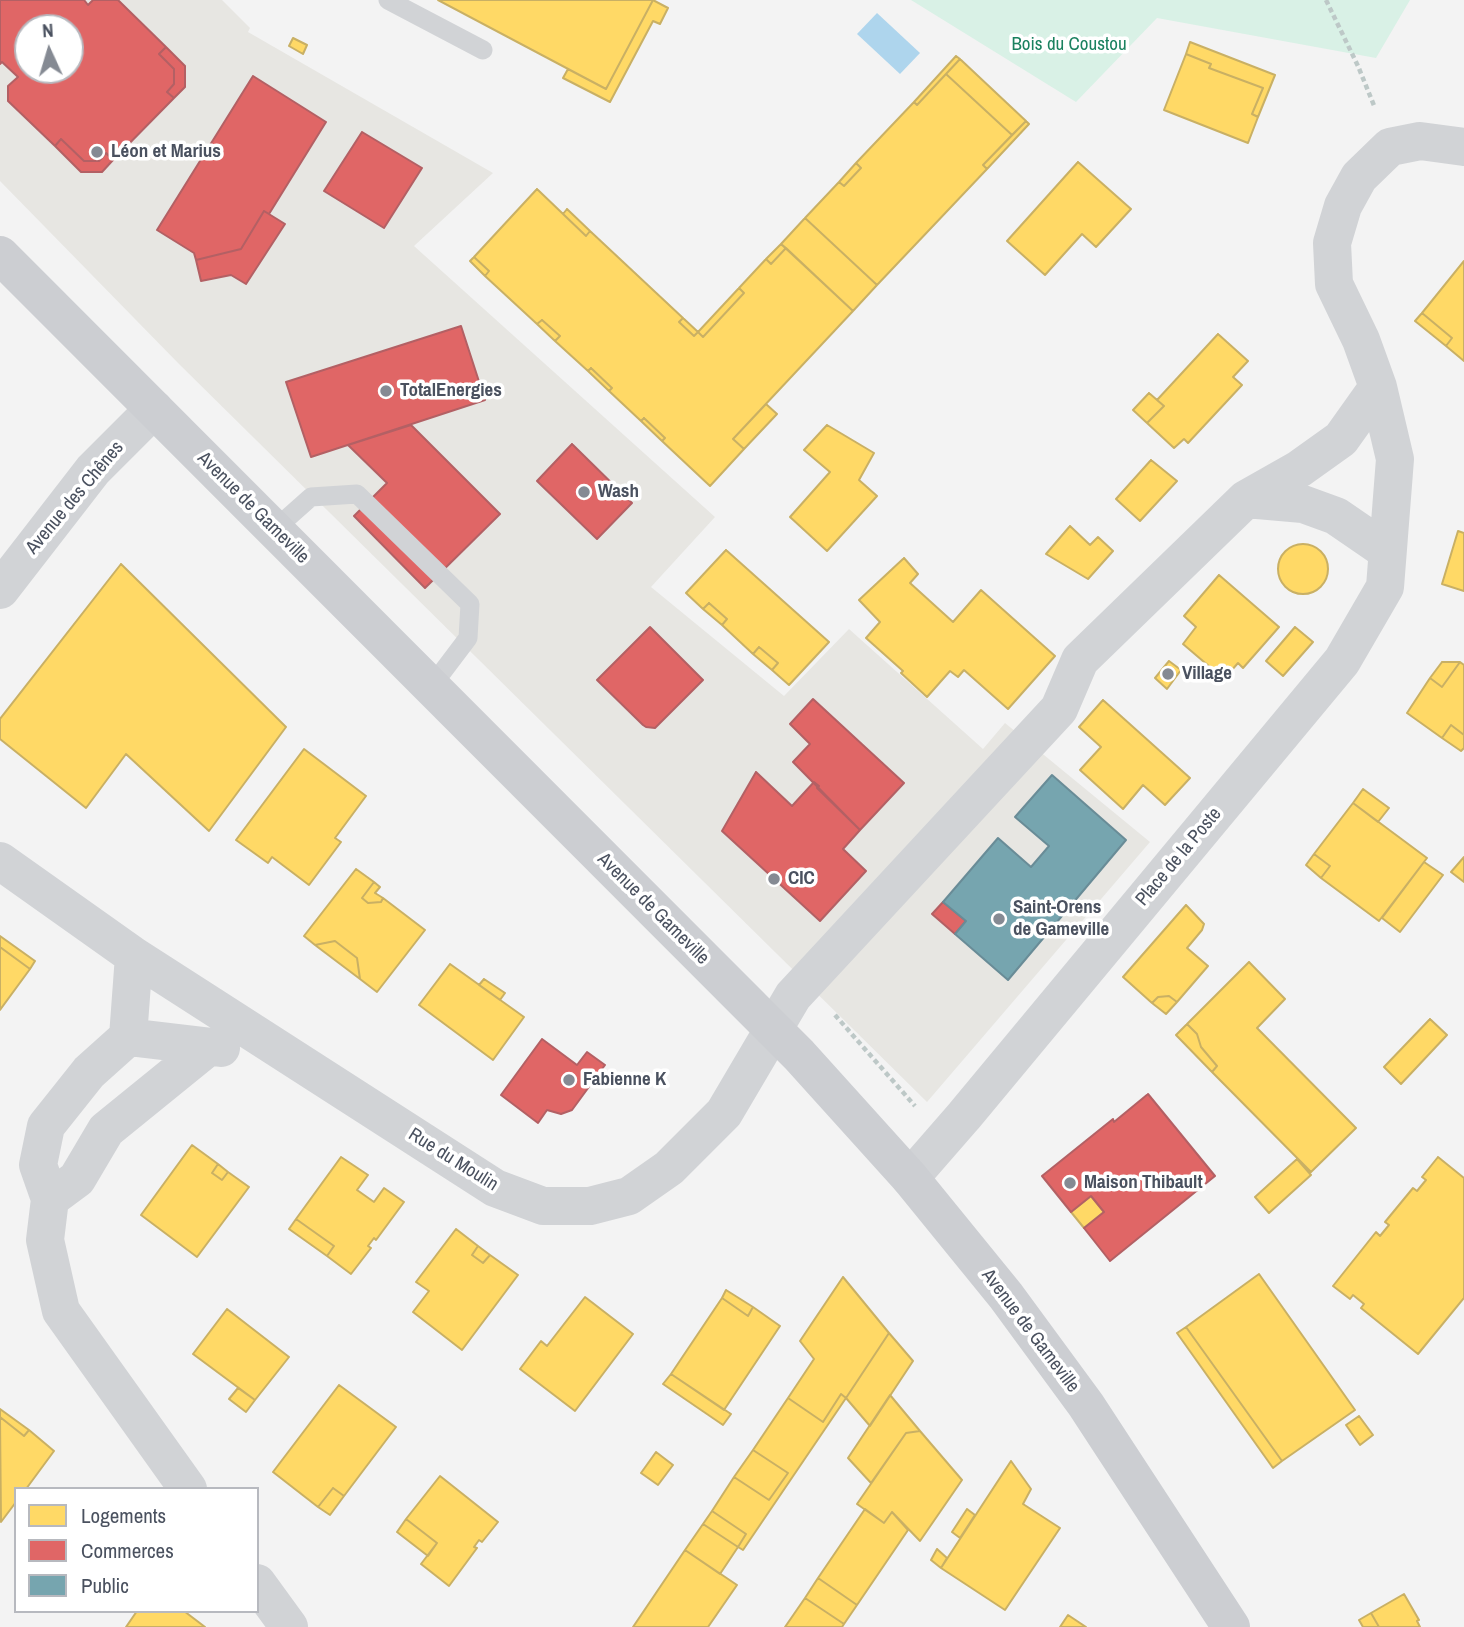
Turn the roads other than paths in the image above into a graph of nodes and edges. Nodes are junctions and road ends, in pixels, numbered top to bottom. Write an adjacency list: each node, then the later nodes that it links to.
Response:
1 (388, 0): 2 (lane)
2 (483, 50)
3 (1464, 147): 5 (street, Place de la Poste)
4 (0, 255): 6 (main road, Avenue de Gameville)
5 (1378, 387): 7 (street); 9 (street, Place de la Poste)
6 (154, 409): 8 (main road, Avenue de Gameville); 10 (street, Avenue des Chênes)
7 (1246, 499): 9 (street); 14 (street)
8 (275, 529): 11 (main road, Avenue de Gameville); 11 (lane)
9 (1387, 551): 18 (street, Place de la Poste)
10 (0, 590)
11 (431, 687): 14 (main road, Avenue de Gameville)
12 (0, 861): 13 (street, Rue du Moulin)
13 (134, 956): 15 (street); 17 (street, Rue du Moulin)
14 (773, 1029): 17 (street, Rue du Moulin); 18 (main road, Avenue de Gameville)
15 (128, 1037): 16 (street, Rue du Moulin); 19 (street)
16 (207, 1048): 17 (street, Rue du Moulin); 19 (street)
17 (282, 1052)
18 (910, 1178): 23 (main road, Avenue de Gameville)
19 (50, 1199): 20 (street)
20 (187, 1487)
21 (259, 1586): 22 (street)
22 (289, 1627)
23 (1231, 1627)

